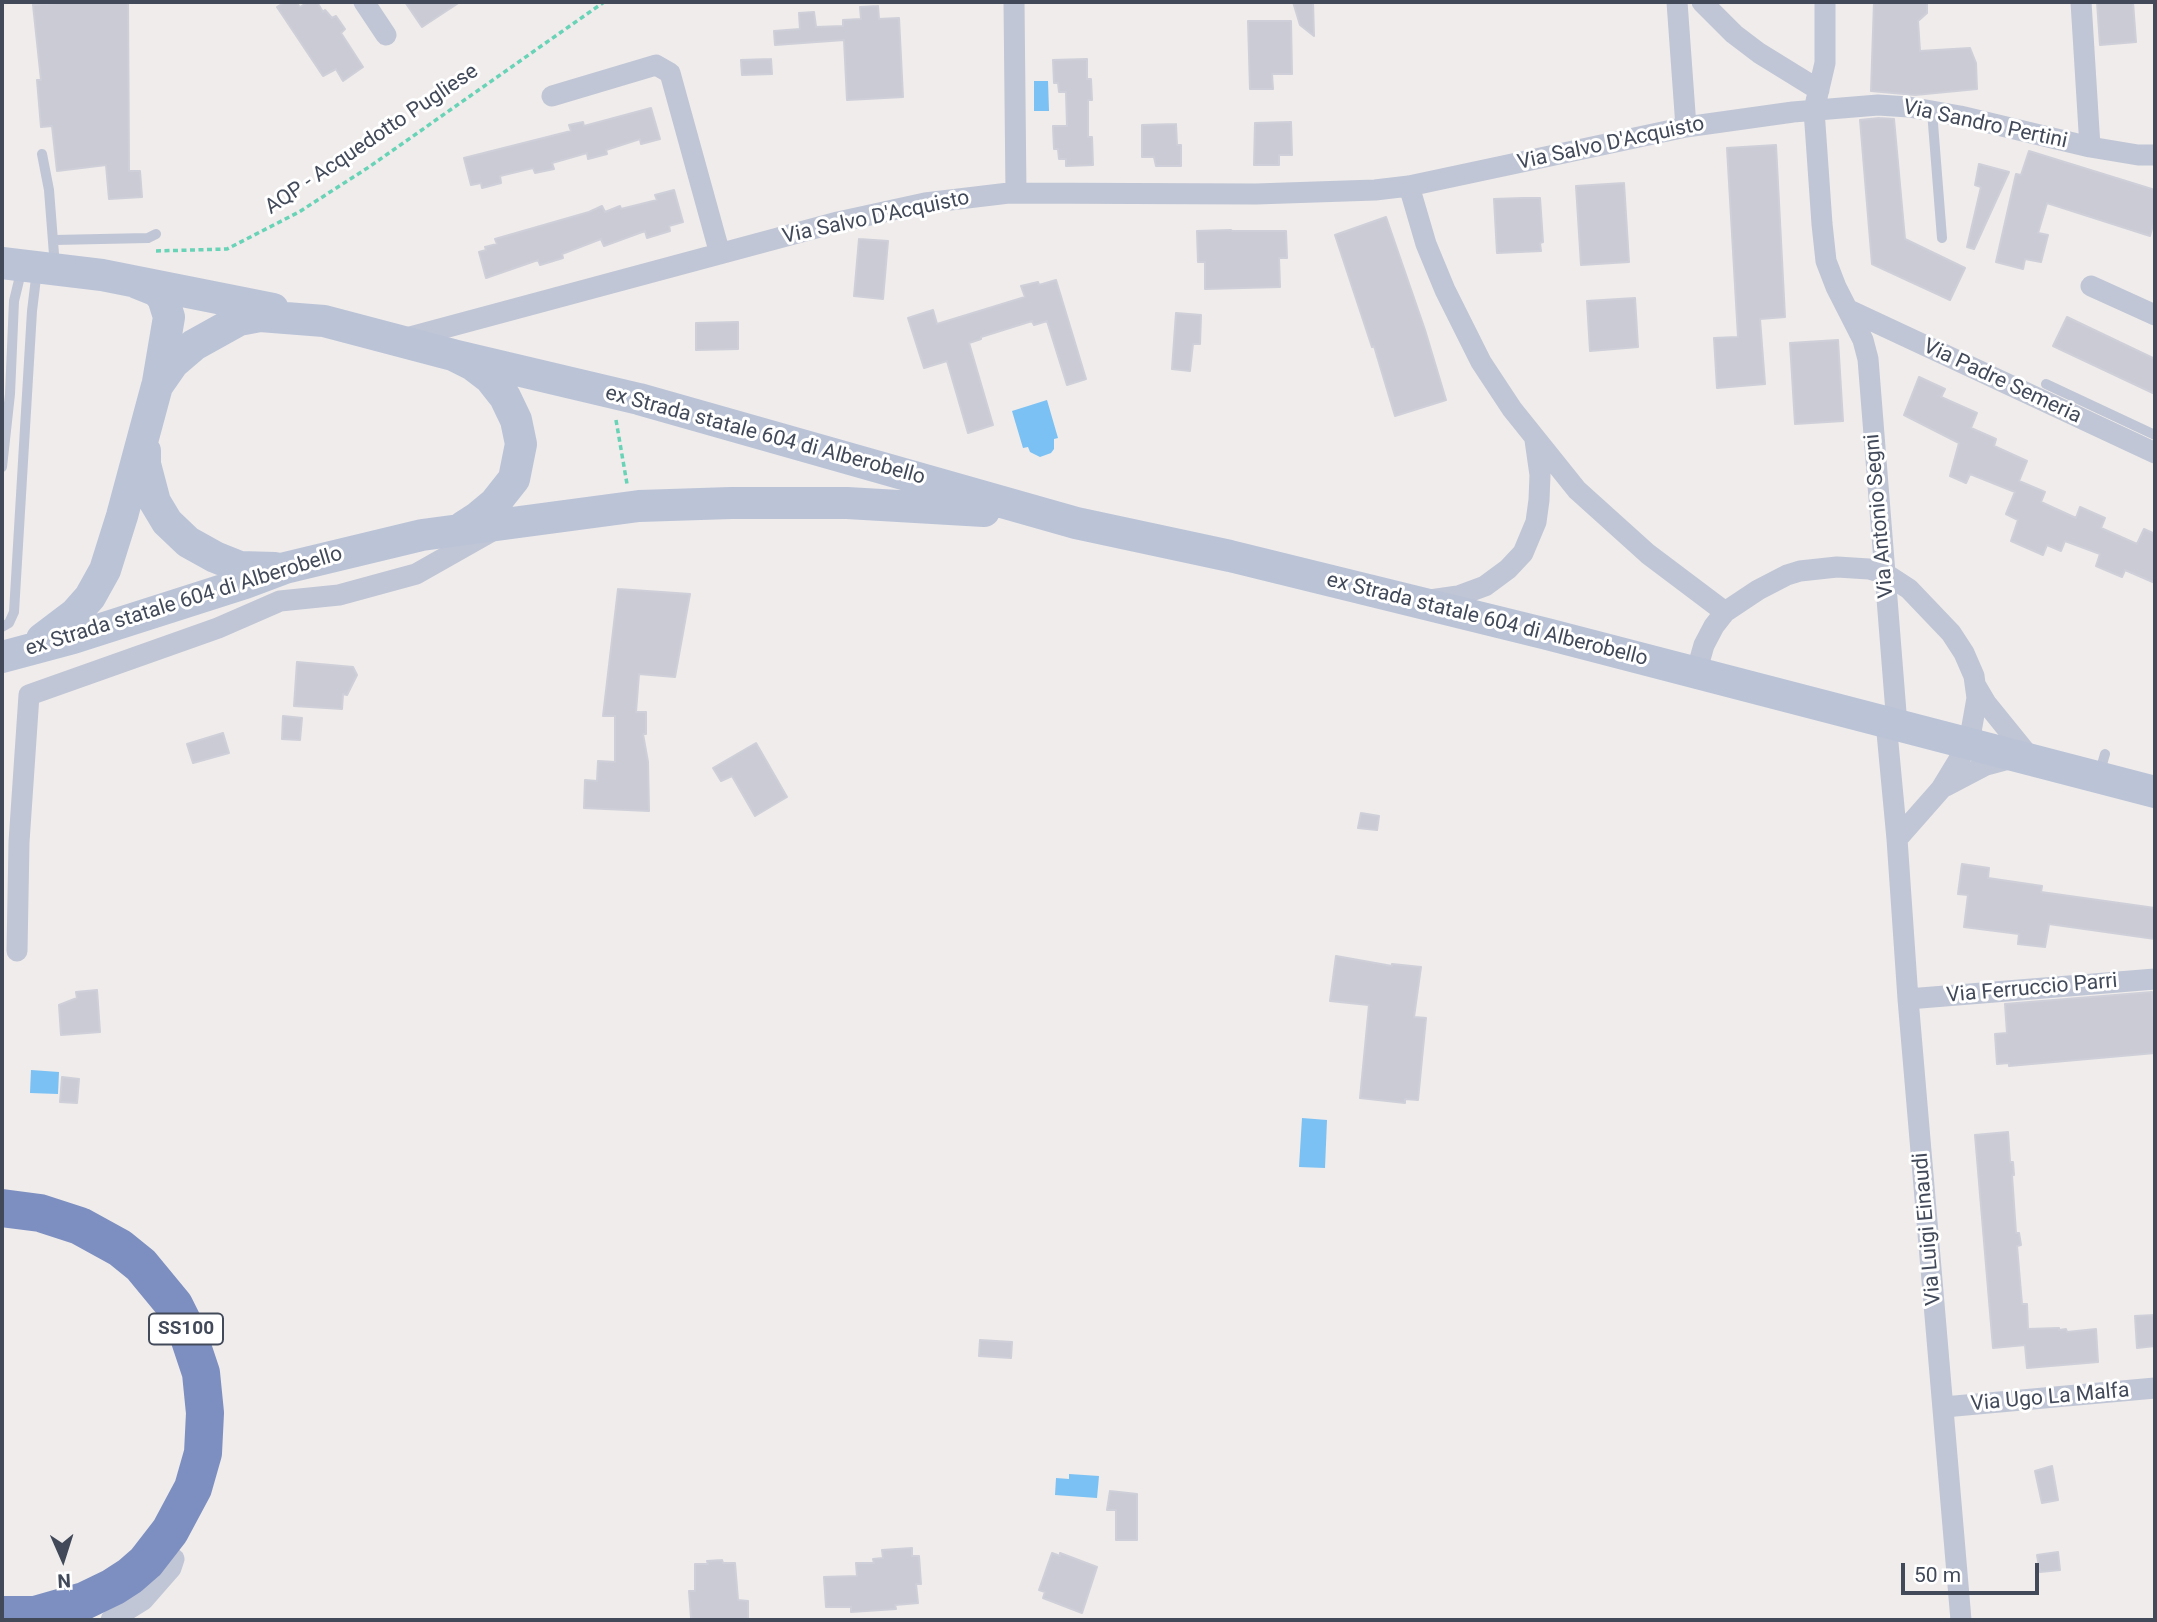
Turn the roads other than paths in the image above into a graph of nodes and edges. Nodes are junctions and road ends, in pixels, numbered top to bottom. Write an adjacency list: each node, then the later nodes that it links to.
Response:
1 (364, 2): 7 (street)
2 (1014, 2): 17 (street)
3 (1677, 2): 11 (street)
4 (1702, 2): 9 (street)
5 (1825, 2): 9 (street, Via Antonio Segni)
6 (2081, 2): 12 (street)
7 (386, 34)
8 (552, 96): 20 (street)
9 (1816, 100): 10 (street, Via Sandro Pertini); 11 (street, Via Salvo D'Acquisto); 24 (street, Via Antonio Segni)
10 (1932, 111): 12 (street, Via Sandro Pertini); 19 (lane)
11 (1686, 127): 16 (street, Via Salvo D'Acquisto)
12 (2090, 147): 14 (street, Via Sandro Pertini)
13 (42, 154): 21 (lane)
14 (2147, 155): 15 (street)
15 (2155, 171)
16 (1409, 186): 17 (street, Via Salvo D'Acquisto); 33 (street)
17 (1016, 193): 20 (street, Via Salvo D'Acquisto)
18 (156, 234): 21 (lane)
19 (1942, 238)
20 (720, 254): 27 (street, Via Salvo D'Acquisto)
21 (34, 261): 22 (main road); 35 (lane); 43 (lane)
22 (129, 280): 26 (main road); 30 (main road)
23 (2091, 286): 25 (street)
24 (1849, 310): 34 (street, Via Padre Semeria); 40 (street, Via Antonio Segni)
25 (2155, 316)
26 (324, 321): 27 (main road, ex Strada statale 604 di Alberobello); 30 (main road, ex Strada statale 604 di Alberobello)
27 (397, 341): 28 (main road, ex Strada statale 604 di Alberobello)
28 (453, 355): 37 (main road, ex Strada statale 604 di Alberobello); 38 (main road)
29 (2046, 384): 31 (lane)
30 (157, 386): 32 (main road, ex Strada statale 604 di Alberobello)
31 (2155, 435)
32 (145, 436): 39 (main road); 44 (main road, ex Strada statale 604 di Alberobello)
33 (1535, 439): 41 (street); 42 (street)
34 (2155, 453)
35 (2, 467)
36 (506, 523): 37 (main road, ex Strada statale 604 di Alberobello); 38 (main road, ex Strada statale 604 di Alberobello); 53 (street)
37 (1076, 523): 41 (main road, ex Strada statale 604 di Alberobello)
38 (458, 530): 39 (main road, ex Strada statale 604 di Alberobello)
39 (285, 568): 44 (main road, ex Strada statale 604 di Alberobello)
40 (1886, 574): 42 (street); 46 (street); 47 (street, Via Antonio Segni)
41 (1418, 602): 45 (main road, ex Strada statale 604 di Alberobello)
42 (1725, 612): 45 (street)
43 (2, 627)
44 (2, 656)
45 (1696, 673): 47 (main road, ex Strada statale 604 di Alberobello)
46 (1975, 685): 48 (street); 49 (street)
47 (1891, 723): 48 (main road, ex Strada statale 604 di Alberobello); 52 (street, Via Luigi Einaudi)
48 (1969, 743): 49 (main road, ex Strada statale 604 di Alberobello); 50 (street)
49 (2025, 759): 50 (street); 51 (main road, ex Strada statale 604 di Alberobello)
50 (1941, 789): 52 (street)
51 (2155, 792)
52 (1897, 839): 55 (street, Via Luigi Einaudi)
53 (17, 951)
54 (2155, 979): 55 (street, Via Ferruccio Parri)
55 (1908, 999): 58 (street, Via Luigi Einaudi)
56 (2, 1208): 59 (highway, SS100)
57 (2155, 1388): 58 (street, Via Ugo La Malfa)
58 (1944, 1407): 62 (street, Via Luigi Einaudi)
59 (112, 1604): 60 (highway, SS100); 61 (highway, SS100)
60 (2, 1615)
61 (62, 1620)
62 (1961, 1620)

